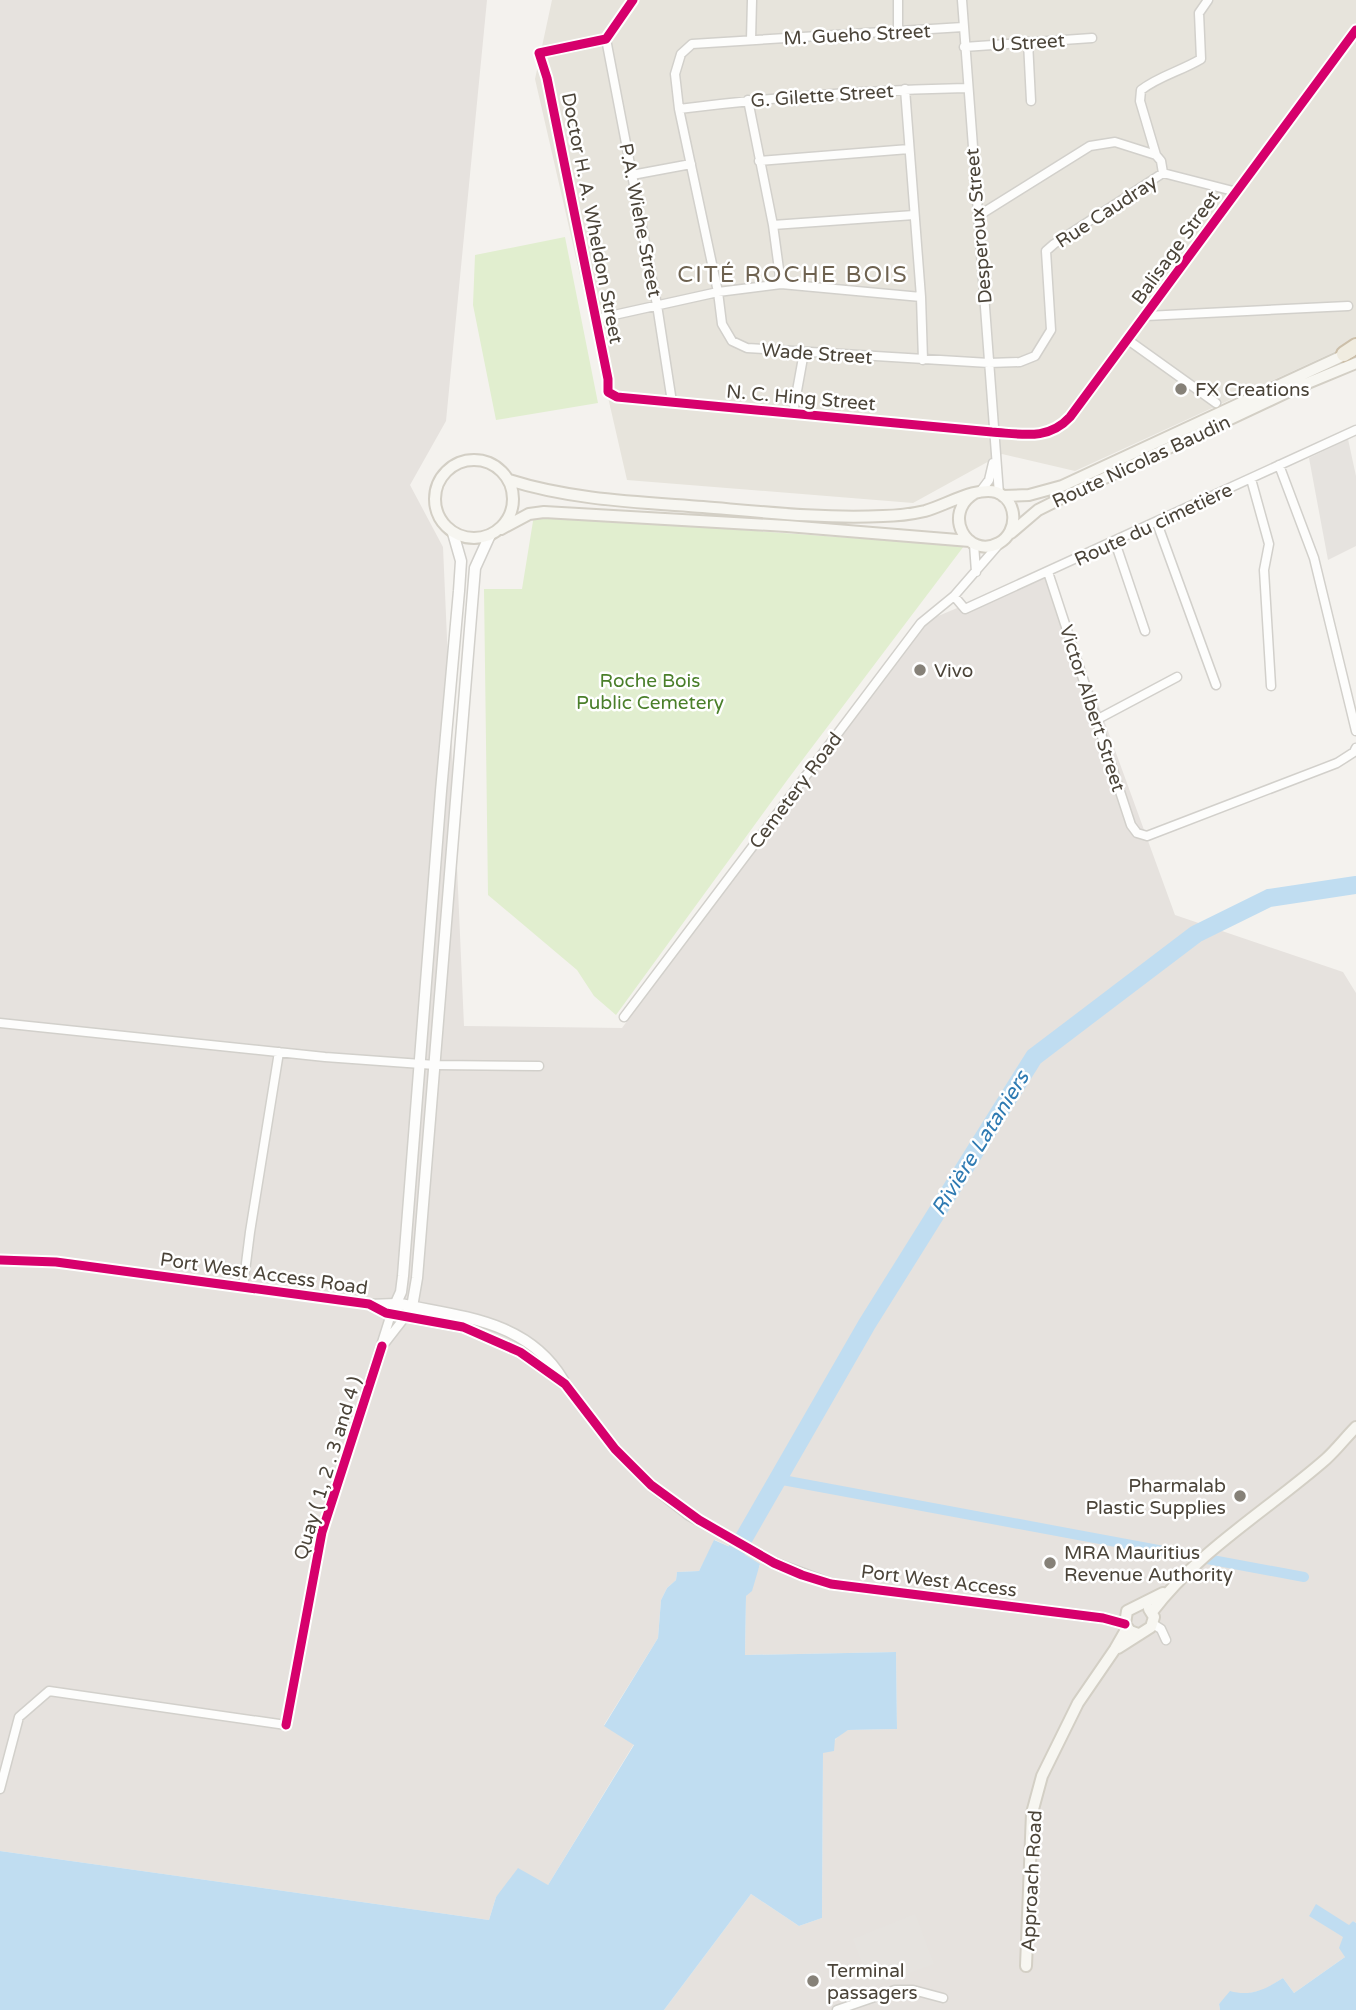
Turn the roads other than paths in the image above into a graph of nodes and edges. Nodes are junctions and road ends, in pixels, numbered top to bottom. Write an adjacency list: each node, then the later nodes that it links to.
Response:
1 (633, 0): 10 (street)
2 (752, 0): 11 (street)
3 (898, 0): 8 (street)
4 (961, 0): 6 (street, Desperoux Street)
5 (1208, 0): 21 (street)
6 (963, 27): 8 (street, M. Gueho Street); 13 (street, Desperoux Street)
7 (1356, 30): 26 (street, Balisage Street)
8 (898, 31): 11 (street, M. Gueho Street)
9 (1092, 38): 12 (street, U Street)
10 (606, 39): 25 (street, P.A. Wiehe Street); 36 (street, Doctor H. A. Wheldon Street)
11 (751, 40): 14 (street, M. Gueho Street)
12 (1028, 42): 13 (street, U Street); 18 (street)
13 (964, 47): 15 (street, Desperoux Street)
14 (681, 54): 19 (street, Wade Street)
15 (967, 88): 16 (street, G. Gilette Street); 28 (street, Desperoux Street)
16 (905, 89): 17 (street, G. Gilette Street); 20 (street)
17 (748, 100): 19 (street, G. Gilette Street); 22 (street)
18 (1031, 101)
19 (679, 109): 23 (street, Wade Street)
20 (909, 149): 22 (street); 27 (street)
21 (1156, 155): 24 (street); 28 (street)
22 (760, 161): 29 (street)
23 (691, 164): 25 (street); 31 (street, Wade Street)
24 (1163, 173): 26 (street, Rue Caudray); 41 (street, Rue Caudray)
25 (632, 175): 33 (street, P.A. Wiehe Street)
26 (1237, 191): 35 (street, Balisage Street)
27 (914, 215): 29 (street); 32 (street)
28 (978, 216): 41 (street, Desperoux Street)
29 (773, 225): 30 (street)
30 (781, 284): 31 (street); 32 (street)
31 (718, 292): 33 (street); 38 (street, Wade Street)
32 (921, 297): 40 (street)
33 (657, 305): 36 (street); 43 (street, P.A. Wiehe Street)
34 (1348, 306): 35 (street)
35 (1146, 316): 37 (street, Balisage Street)
36 (596, 319): 42 (street, Doctor H. A. Wheldon Street)
37 (1128, 341): 44 (street); 47 (street, Balisage Street)
38 (804, 352): 40 (street, Wade Street); 45 (street)
39 (1353, 353): 53 (main road, Route Nicolas Baudin); 58 (main road, Route Nicolas Baudin)
40 (923, 360): 41 (street, Wade Street)
41 (989, 363): 47 (street, Desperoux Street)
42 (608, 392): 43 (street, N. C. Hing Street)
43 (672, 402): 45 (street, N. C. Hing Street)
44 (1216, 403)
45 (793, 413): 47 (street, N. C. Hing Street)
46 (1356, 430): 49 (street, Route du cimetière)
47 (992, 432): 48 (street, Desperoux Street)
48 (995, 453): 52 (street); 53 (street, Desperoux Street)
49 (1279, 465): 50 (street, Route du cimetière); 69 (street)
50 (1251, 479): 54 (street, Route du cimetière); 67 (street)
51 (509, 480): 52 (main road); 55 (main road); 56 (main road)
52 (978, 492): 53 (main road); 59 (main road)
53 (1001, 495): 58 (main road)
54 (1157, 523): 60 (street, Route du cimetière); 66 (street)
55 (501, 528): 57 (main road); 59 (main road)
56 (453, 533): 57 (main road); 74 (street)
57 (490, 535): 75 (street)
58 (1005, 538): 59 (main road); 61 (street, Cemetery Road)
59 (972, 542): 61 (street)
60 (1115, 542): 62 (street, Route du cimetière); 64 (street)
61 (976, 572): 63 (street, Cemetery Road)
62 (1048, 572): 63 (street, Route du cimetière); 68 (street, Victor Albert Street)
63 (954, 596): 71 (street, Cemetery Road)
64 (1145, 631)
65 (1177, 677): 68 (street)
66 (1216, 685)
67 (1270, 686)
68 (1098, 719): 70 (street, Victor Albert Street)
69 (1356, 730)
70 (1352, 753)
71 (624, 1017)
72 (0, 1023): 73 (street)
73 (279, 1052): 74 (street); 78 (street)
74 (419, 1064): 75 (street); 79 (street)
75 (435, 1065): 76 (street); 81 (street)
76 (539, 1066)
77 (0, 1260): 78 (street, Port West Access Road)
78 (243, 1287): 80 (street, Port West Access Road)
79 (396, 1303): 80 (street); 81 (street); 82 (street)
80 (369, 1304): 82 (street, Port West Access Road)
81 (412, 1307): 83 (street); 85 (street)
82 (391, 1314): 83 (street, Port West Access Road); 84 (street, Quay ( 1, 2 . 3 and 4 ))
83 (405, 1317): 84 (street); 85 (street, Port West Access Road)
84 (382, 1346): 97 (street, Quay ( 1, 2 . 3 and 4 ))
85 (565, 1384): 87 (street, Port West Access Road)
86 (1356, 1427): 88 (main road)
87 (699, 1520): 91 (street, Port West Access)
88 (1168, 1590): 89 (main road); 92 (main road)
89 (1141, 1605): 90 (main road); 92 (main road)
90 (1127, 1611): 91 (street); 93 (main road)
91 (1103, 1618): 93 (street, Port West Access)
92 (1153, 1618): 94 (main road); 95 (street)
93 (1126, 1626): 94 (main road); 96 (main road, Approach Road)
94 (1138, 1634): 96 (main road, Approach Road)
95 (1166, 1640)
96 (1115, 1649): 98 (main road, Approach Road)
97 (0, 1789)
98 (1026, 1966)
99 (943, 1998): 100 (street)
100 (837, 2010)

